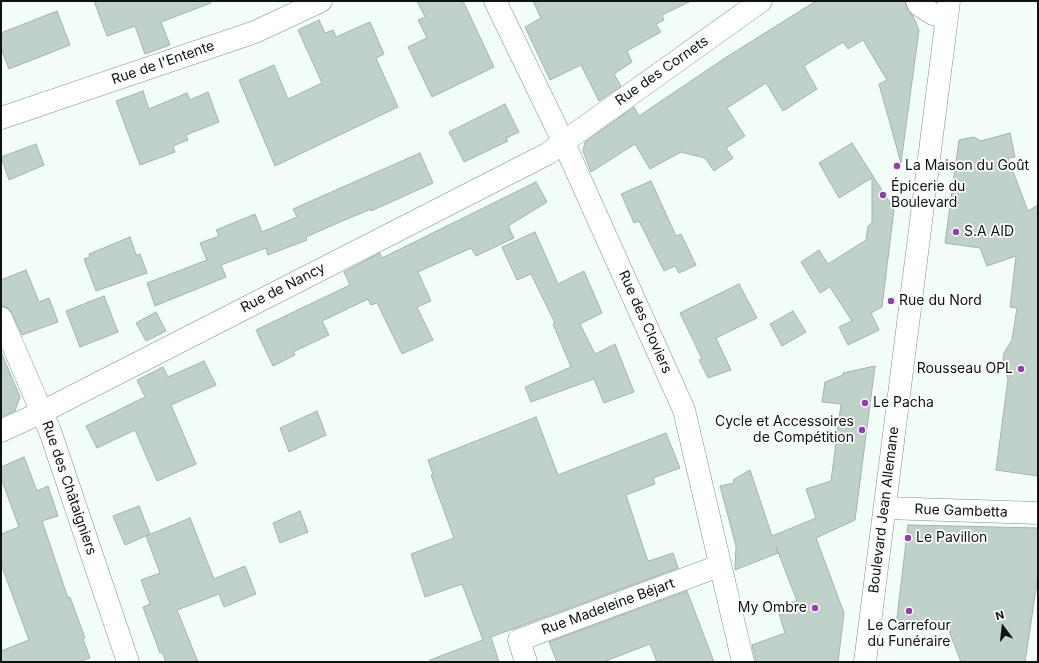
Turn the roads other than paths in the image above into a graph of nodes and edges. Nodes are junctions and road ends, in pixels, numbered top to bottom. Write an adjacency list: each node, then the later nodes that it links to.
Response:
1 (321, 1): 6 (street, Rue de l'Entente)
2 (495, 1): 7 (street, Rue des Cloviers)
3 (761, 1): 7 (street, Rue des Cornets)
4 (917, 1): 5 (street)
5 (948, 9): 11 (street, Boulevard Jean Allemane)
6 (1, 118)
7 (563, 141): 9 (street, Rue de Nancy); 13 (street, Rue des Cloviers)
8 (1, 318): 9 (street, Rue des Châtaigniers)
9 (42, 412): 10 (street, Rue de Nancy); 14 (street, Rue des Châtaigniers)
10 (1, 431)
11 (885, 508): 12 (street, Rue Gambetta); 17 (street, Boulevard Jean Allemane)
12 (1038, 513)
13 (720, 566): 15 (street, Rue Madeleine Béjart); 16 (street, Rue des Cloviers)
14 (128, 662)
15 (526, 662)
16 (743, 662)
17 (865, 662)

